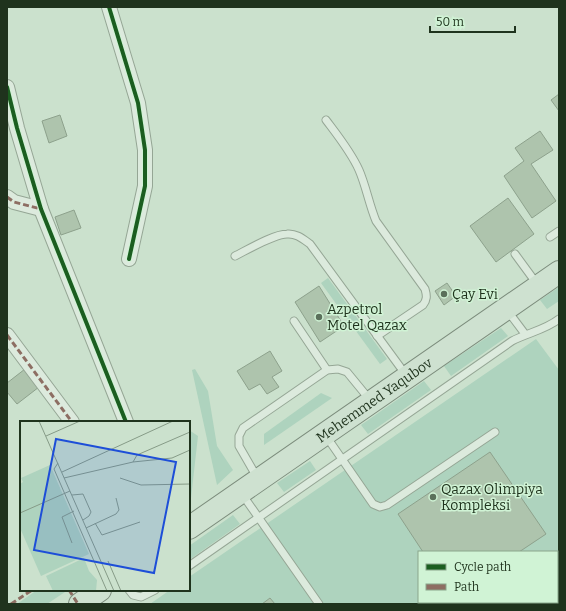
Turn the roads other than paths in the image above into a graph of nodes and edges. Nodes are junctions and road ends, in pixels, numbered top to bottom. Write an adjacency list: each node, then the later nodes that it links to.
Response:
1 (109, 7): 10 (street)
2 (7, 87): 5 (street)
3 (326, 120): 18 (lane)
4 (7, 197): 5 (street)
5 (41, 209): 23 (street)
6 (559, 231): 7 (lane)
7 (550, 237)
8 (515, 254): 12 (lane)
9 (235, 256): 18 (lane)
10 (129, 259)
11 (559, 272): 12 (main road, Mehemmed Yaqubov)
12 (539, 286): 13 (main road, Mehemmed Yaqubov)
13 (506, 308): 17 (lane); 20 (main road, Mehemmed Yaqubov)
14 (559, 319): 17 (lane)
15 (294, 321): 19 (lane)
16 (7, 334): 22 (street)
17 (525, 334): 26 (lane)
18 (377, 336): 20 (lane)
19 (327, 370): 21 (lane); 27 (lane)
20 (407, 377): 21 (main road, Mehemmed Yaqubov)
21 (371, 402): 25 (main road, Mehemmed Yaqubov)
22 (71, 421)
23 (126, 421)
24 (495, 432): 26 (lane)
25 (325, 434): 26 (lane); 27 (main road, Mehemmed Yaqubov)
26 (342, 459): 29 (lane)
27 (259, 480): 28 (main road, Mehemmed Yaqubov)
28 (241, 492): 29 (lane); 30 (main road, Mehemmed Yaqubov)
29 (259, 518): 31 (lane); 36 (lane)
30 (190, 527)
31 (190, 565)
32 (99, 591): 35 (main road)
33 (130, 591): 34 (lane)
34 (153, 591)
35 (80, 604)
36 (319, 604)

